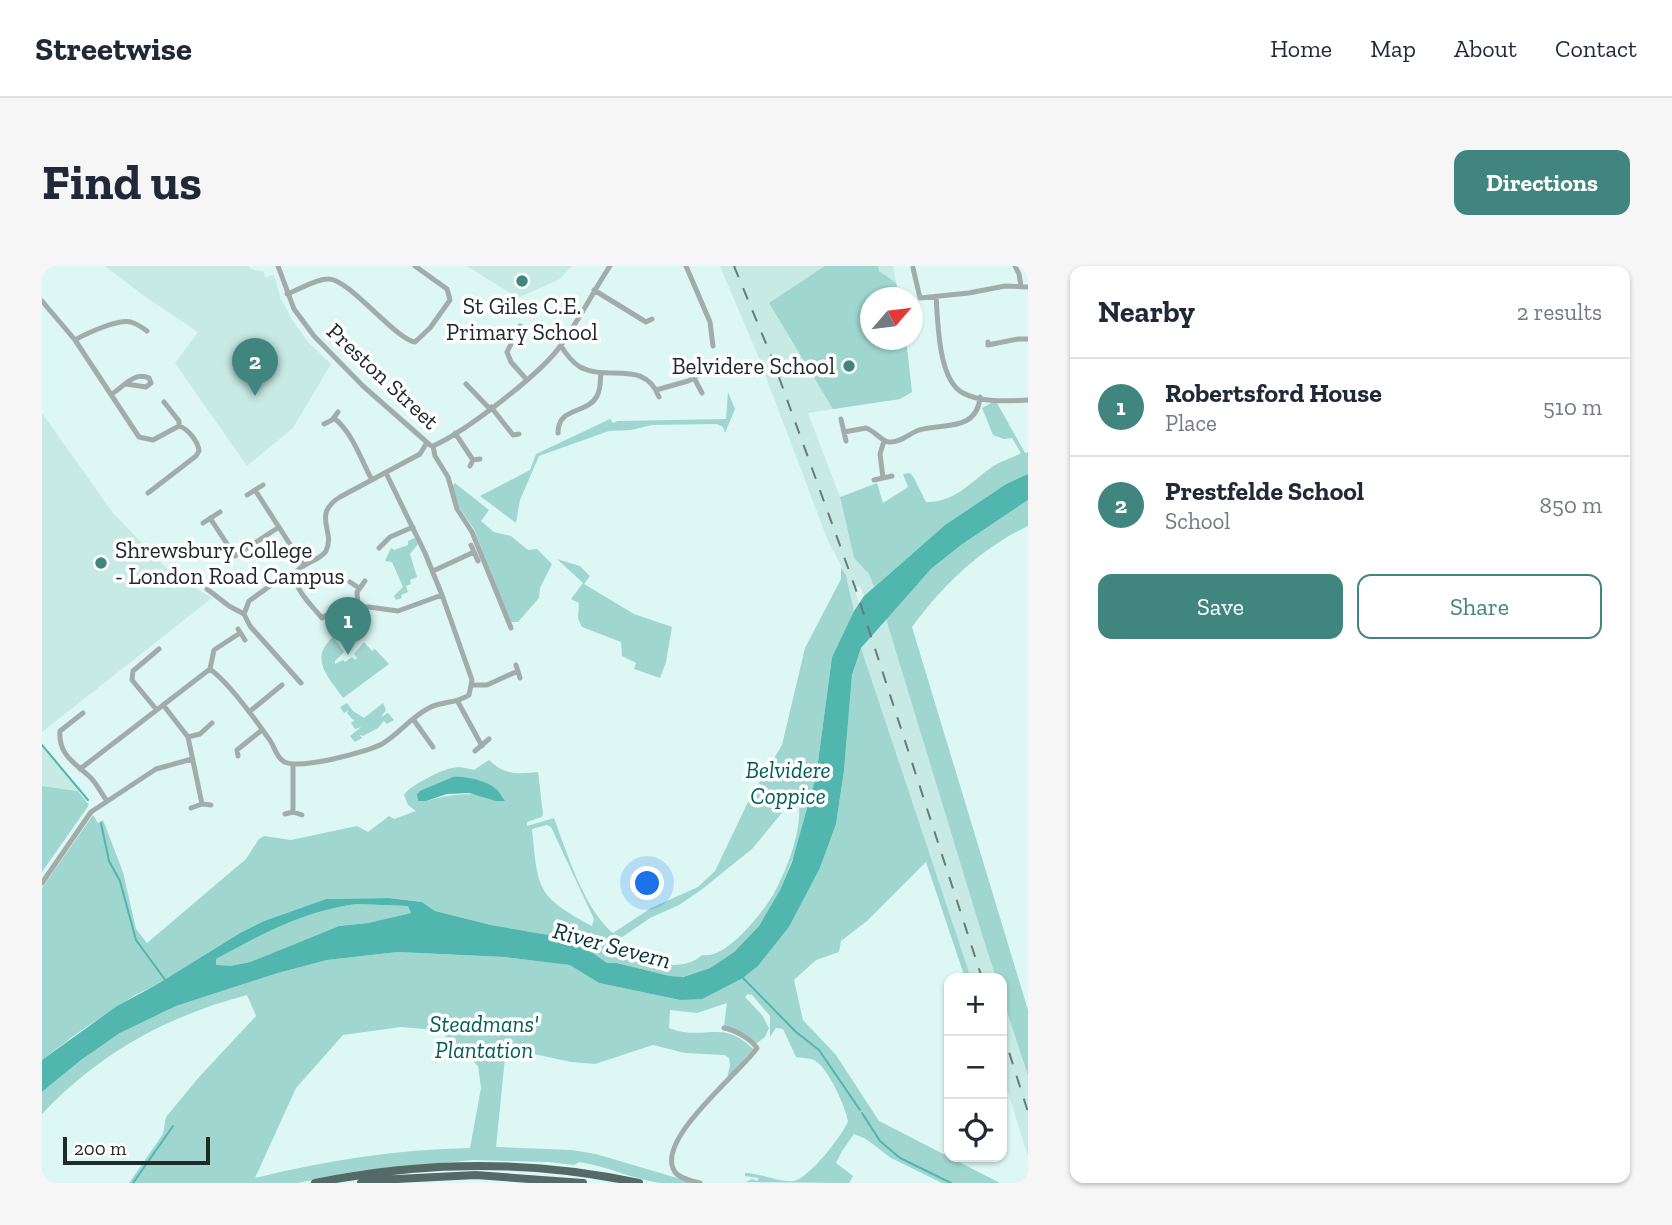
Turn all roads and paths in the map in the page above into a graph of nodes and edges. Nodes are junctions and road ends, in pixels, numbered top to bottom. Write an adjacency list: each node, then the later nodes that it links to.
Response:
1 (278, 266): 10 (street, Preston Street)
2 (415, 266): 10 (street)
3 (610, 266): 9 (street)
4 (686, 266): 18 (street)
5 (1015, 266): 7 (street)
6 (916, 271): 11 (street)
7 (1021, 286): 8 (street); 11 (street)
8 (1028, 287)
9 (594, 290): 13 (street); 20 (street)
10 (287, 295): 42 (street, Preston Street)
11 (936, 296): 29 (street)
12 (42, 301): 17 (street)
13 (648, 323)
14 (147, 331): 17 (street)
15 (520, 331): 24 (street)
16 (1028, 339): 19 (street)
17 (75, 340): 28 (street)
18 (711, 341)
19 (988, 345)
20 (561, 346): 22 (street); 24 (street)
21 (705, 372): 23 (street)
22 (601, 373): 23 (street); 36 (street)
23 (694, 378): 27 (street)
24 (527, 380): 32 (street)
25 (126, 384): 28 (street)
26 (468, 388): 32 (street)
27 (702, 393)
28 (112, 394): 35 (street)
29 (980, 397): 30 (street); 41 (street)
30 (1028, 400)
31 (164, 401): 35 (street)
32 (490, 408): 38 (street); 39 (street)
33 (841, 419): 37 (street)
34 (324, 424): 47 (street)
35 (179, 426): 51 (street)
36 (555, 428)
37 (844, 432): 40 (street); 41 (street)
38 (455, 433): 42 (street); 43 (street)
39 (514, 436)
40 (846, 441)
41 (884, 441): 46 (street)
42 (430, 445): 44 (street); 76 (street, Preston Street)
43 (474, 462)
44 (386, 473): 47 (street); 57 (street)
45 (892, 476): 46 (street)
46 (883, 478): 48 (street)
47 (372, 480): 64 (street)
48 (874, 480)
49 (263, 485): 50 (street)
50 (255, 490): 52 (street); 56 (street)
51 (148, 493)
52 (247, 495)
53 (220, 512): 54 (street)
54 (210, 519): 55 (street); 56 (street)
55 (203, 523)
56 (279, 527): 64 (street)
57 (413, 527): 59 (street); 65 (street)
58 (379, 534): 59 (street)
59 (385, 541): 61 (street)
60 (471, 545): 62 (street)
61 (379, 548)
62 (474, 552): 63 (street); 65 (street)
63 (478, 561)
64 (304, 566): 66 (street)
65 (433, 571): 73 (street)
66 (295, 575): 74 (street); 75 (street)
67 (365, 580): 69 (street)
68 (350, 582): 69 (street)
69 (359, 588): 74 (street)
70 (222, 589): 72 (street)
71 (207, 590): 72 (street)
72 (217, 595): 75 (street)
73 (442, 595): 74 (street); 87 (street)
74 (358, 608)
75 (244, 614): 79 (street)
76 (511, 628)
77 (245, 640): 83 (street)
78 (276, 642): 79 (street)
79 (269, 648): 85 (street)
80 (147, 649): 82 (street)
81 (159, 649): 82 (street)
82 (152, 655): 90 (street)
83 (210, 669): 89 (street); 92 (street)
84 (520, 678): 87 (street)
85 (301, 683)
86 (282, 685): 92 (street)
87 (473, 685): 88 (street)
88 (458, 702): 95 (street); 101 (street)
89 (164, 706): 90 (street); 98 (street)
90 (156, 709): 106 (street)
91 (71, 712): 94 (street)
92 (249, 712): 97 (street)
93 (83, 713): 94 (street)
94 (75, 718): 106 (street)
95 (413, 719): 100 (street); 105 (street)
96 (212, 723): 98 (street)
97 (262, 730): 103 (street); 105 (street)
98 (188, 737): 104 (street)
99 (489, 739): 101 (street)
100 (433, 747)
101 (482, 747): 102 (street)
102 (475, 751)
103 (238, 756)
104 (192, 759): 107 (street); 108 (street)
105 (293, 765): 111 (street)
106 (80, 769): 107 (street)
107 (107, 801): 114 (street)
108 (202, 804): 109 (street); 110 (street)
109 (211, 805)
110 (191, 808)
111 (293, 812): 112 (street); 113 (street)
112 (285, 814)
113 (302, 815)
114 (42, 883)
115 (724, 1028): 120 (street)
116 (316, 1183): 119 (highway)
117 (361, 1183): 118 (highway)
118 (583, 1183)
119 (639, 1183)
120 (700, 1183)

